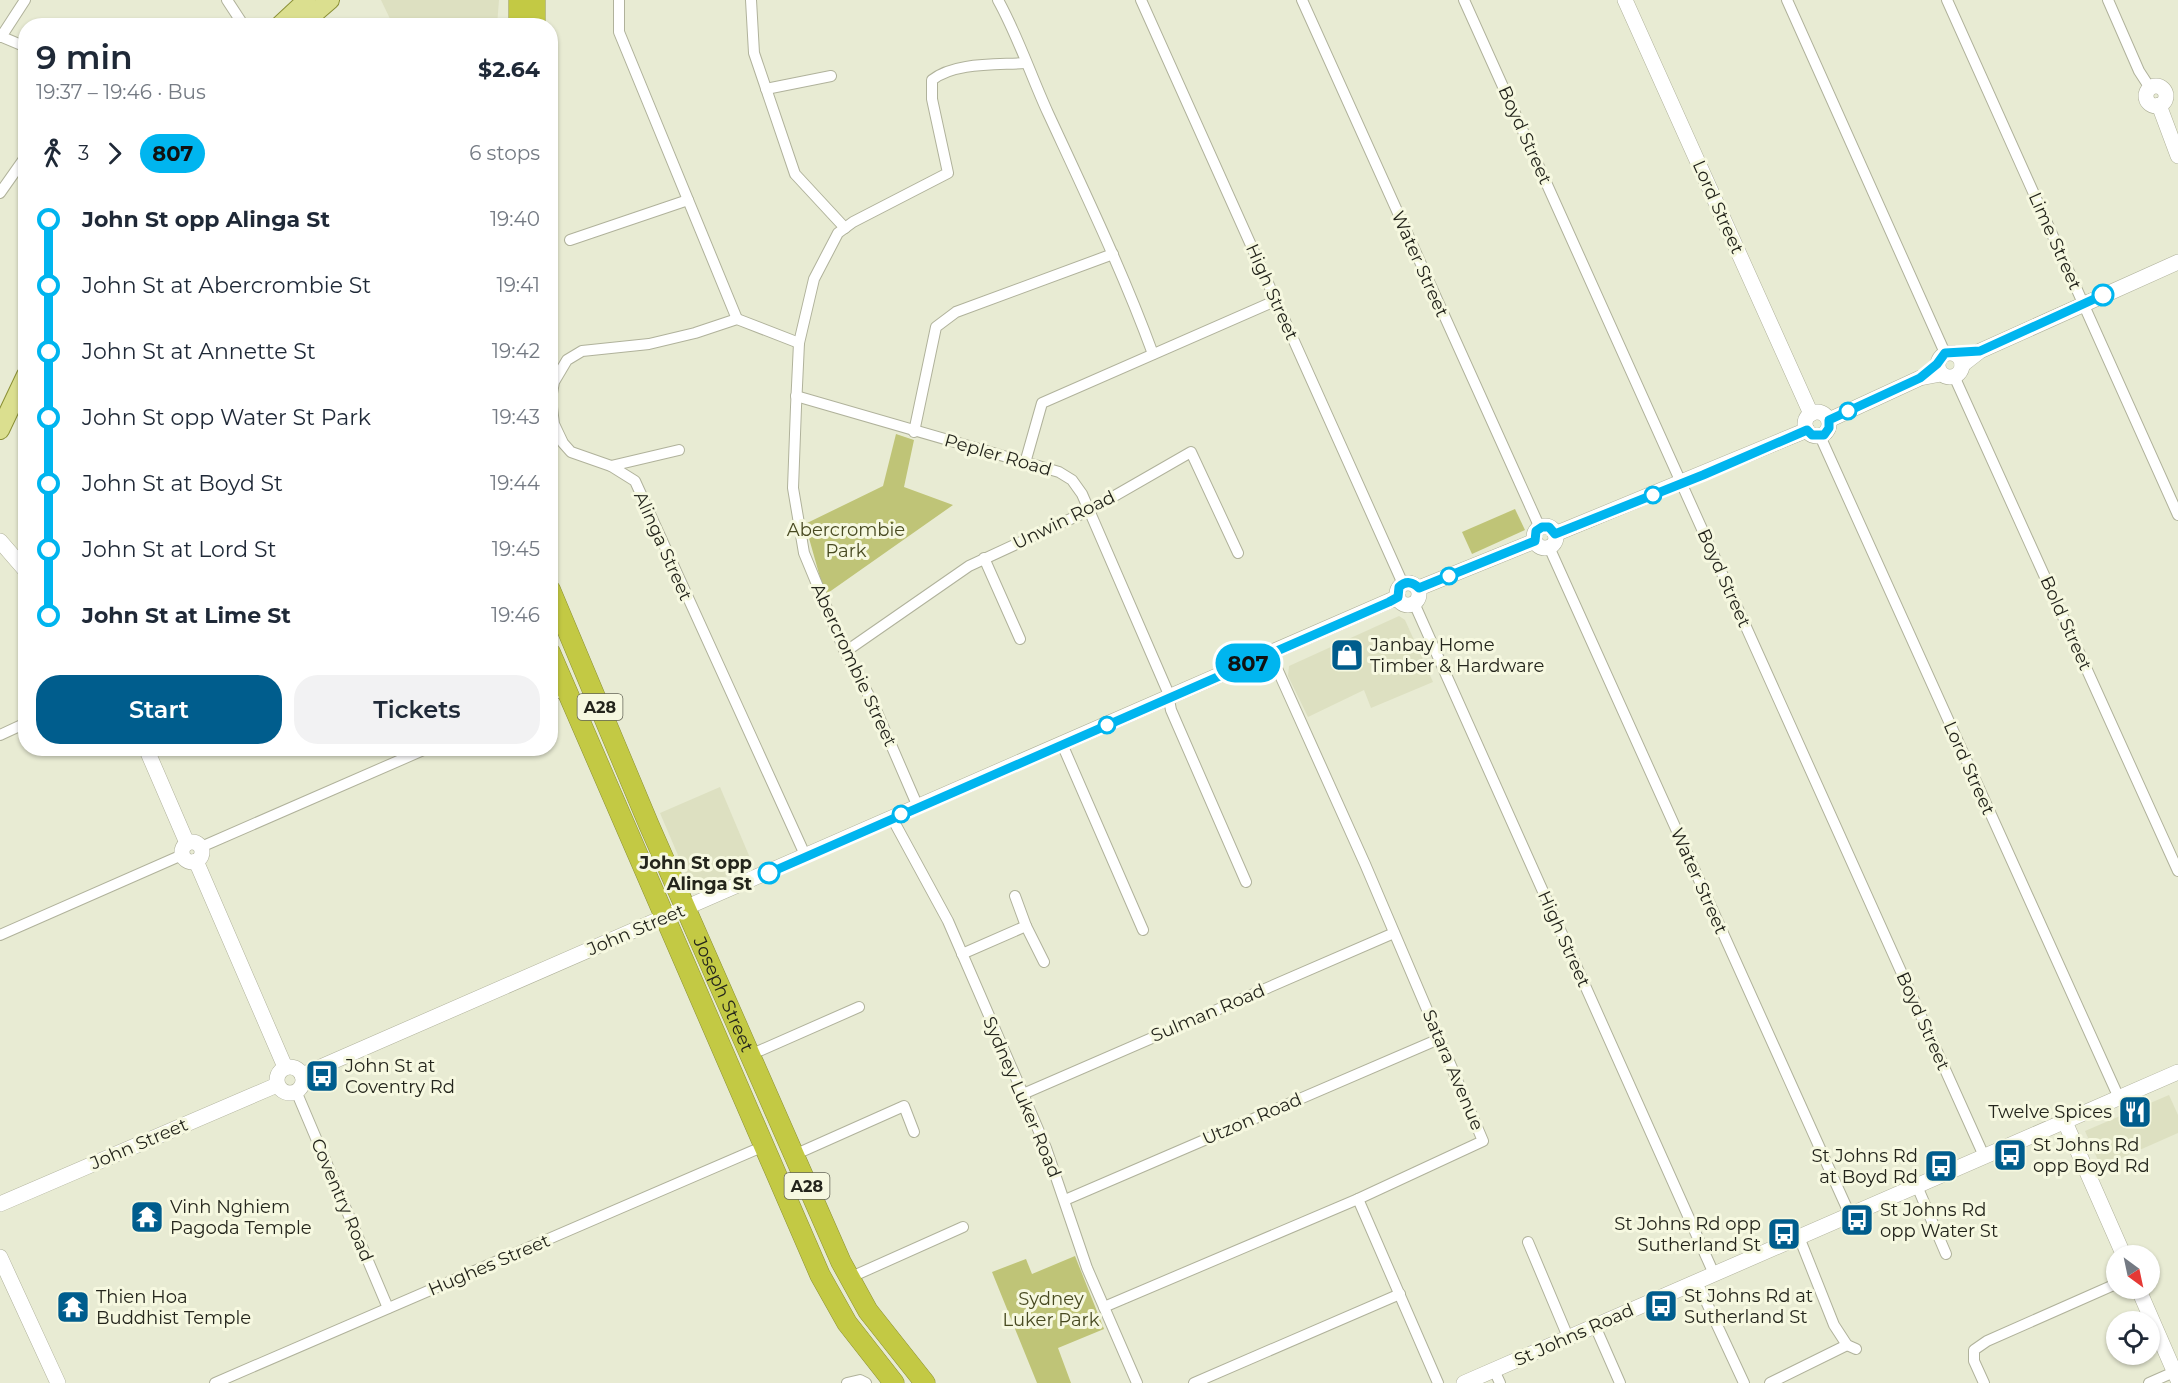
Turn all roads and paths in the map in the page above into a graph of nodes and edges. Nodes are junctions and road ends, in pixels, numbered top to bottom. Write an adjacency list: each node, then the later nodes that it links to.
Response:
1 (25, 0): 22 (street)
2 (227, 0): 17 (street)
3 (307, 0): 18 (main road)
4 (330, 0): 19 (main road)
5 (519, 0): 20 (highway)
6 (535, 0): 21 (highway)
7 (619, 0): 32 (street)
8 (751, 0): 27 (street)
9 (998, 0): 24 (street)
10 (1141, 0): 37 (street, High Street)
11 (1302, 0): 58 (street, Water Street)
12 (1464, 0): 55 (street, Boyd Street)
13 (1625, 0): 46 (street, Lord Street)
14 (1787, 0): 42 (street, Bold Street)
15 (1947, 0): 38 (street, Lime Street)
16 (2108, 0): 26 (street)
17 (239, 18)
18 (288, 18)
19 (309, 18)
20 (519, 18)
21 (535, 18)
22 (0, 37): 23 (street)
23 (18, 44)
24 (1025, 63): 33 (street, Abercrombie Street); 35 (street)
25 (831, 76): 27 (street)
26 (2150, 88): 28 (street)
27 (766, 89): 33 (street)
28 (2168, 95): 29 (street)
29 (2178, 156)
30 (18, 167): 31 (street)
31 (0, 193)
32 (688, 200): 34 (street); 39 (street)
33 (845, 228): 40 (street, Abercrombie Street)
34 (570, 240)
35 (1113, 254): 41 (street); 50 (street)
36 (2178, 262): 38 (street)
37 (1276, 300): 41 (street); 64 (street, High Street)
38 (2083, 304): 42 (street); 57 (street, Lime Street)
39 (737, 319): 40 (street); 43 (street, Alinga Street)
40 (799, 343): 45 (street, Abercrombie Street)
41 (1153, 354): 53 (street)
42 (1949, 364): 47 (street); 81 (street, Bold Street)
43 (558, 375)
44 (18, 392): 48 (main road)
45 (796, 396): 50 (street, Pepler Road); 68 (street, Abercrombie Street)
46 (1811, 414): 47 (street); 51 (street)
47 (1829, 420): 51 (street)
48 (0, 430)
49 (558, 432): 54 (street, Alinga Street)
50 (914, 432): 53 (street, Pepler Road)
51 (1814, 433): 55 (street); 101 (street, Lord Street)
52 (679, 450): 54 (street)
53 (1025, 463): 56 (street, Pepler Road)
54 (611, 466): 80 (street, Alinga Street)
55 (1681, 484): 58 (street); 106 (street, Boyd Street)
56 (1090, 510): 60 (street, Unwin Road); 61 (street, Unwin Road); 71 (street, Pepler Road)
57 (2178, 514)
58 (1544, 537): 63 (street); 111 (street, Water Street)
59 (0, 541): 62 (street)
60 (1238, 553)
61 (984, 558): 67 (street); 68 (street, Unwin Road)
62 (18, 562)
63 (1419, 588): 64 (street); 65 (street)
64 (1400, 590): 65 (street); 69 (street, John Street)
65 (1414, 603): 118 (street, High Street)
66 (558, 608): 84 (highway, Joseph Street / A28)
67 (1020, 639)
68 (845, 652): 77 (street, Abercrombie Street)
69 (1270, 653): 71 (street, John Street); 88 (street, Satara Avenue)
70 (559, 692): 85 (highway, Joseph Street / A28)
71 (1168, 698): 74 (street, John Street); 82 (street, Pepler Road)
72 (18, 727): 73 (street)
73 (0, 735)
74 (1062, 744): 77 (street, John Street); 87 (street)
75 (150, 756): 79 (street)
76 (410, 756): 79 (street)
77 (918, 807): 78 (street, John Street)
78 (892, 818): 80 (street, John Street); 90 (street, Sydney Luker Road)
79 (192, 851): 89 (street); 95 (street)
80 (806, 856): 84 (street, John Street)
81 (2178, 871)
82 (1246, 882)
83 (1015, 896): 86 (street)
84 (686, 909): 85 (street, John Street); 94 (highway, Joseph Street / A28)
85 (666, 917): 97 (street, John Street); 104 (highway, Joseph Street / A28)
86 (1026, 926): 90 (street); 91 (street)
87 (1143, 930)
88 (1394, 933): 93 (street, Satara Avenue); 100 (street, Sulman Road)
89 (0, 935)
90 (962, 954): 100 (street, Sydney Luker Road)
91 (1044, 962)
92 (859, 1007): 94 (street)
93 (1440, 1039): 108 (street, Satara Avenue); 109 (street, Utzon Road)
94 (750, 1055): 105 (highway, Joseph Street / A28)
95 (285, 1067): 97 (street); 98 (street)
96 (2178, 1072): 101 (street, St Johns Road)
97 (302, 1075): 99 (street)
98 (278, 1085): 99 (street); 110 (street, John Street)
99 (296, 1091): 125 (street, Coventry Road)
100 (1023, 1094): 109 (street, Sydney Luker Road)
101 (2119, 1098): 102 (street, St Johns Road)
102 (2065, 1122): 106 (street, St Johns Road); 115 (street)
103 (914, 1132): 105 (street)
104 (764, 1146): 125 (street, Hughes Street); 134 (highway, Joseph Street / A28)
105 (794, 1155): 119 (highway, Joseph Street / A28)
106 (1984, 1156): 107 (street, St Johns Road)
107 (1917, 1186): 111 (street, St Johns Road); 116 (street)
108 (1358, 1199): 122 (street); 124 (street, Satara Avenue)
109 (1065, 1200): 124 (street, Sydney Luker Road)
110 (0, 1204)
111 (1850, 1215): 113 (street, St Johns Road)
112 (963, 1227): 119 (street)
113 (1798, 1237): 118 (street, St Johns Road); 142 (street)
114 (1528, 1242): 127 (street)
115 (2119, 1245)
116 (1946, 1254)
117 (0, 1257): 131 (street)
118 (1714, 1274): 120 (street, St Johns Road)
119 (849, 1278): 135 (highway, Joseph Street / A28)
120 (1697, 1282): 126 (street, St Johns Road); 141 (street)
121 (2106, 1288): 143 (street)
122 (1400, 1294): 137 (street); 138 (street)
123 (2143, 1299): 129 (street)
124 (1104, 1307): 136 (street, Sydney Luker Road)
125 (388, 1308): 132 (street, Hughes Street)
126 (1595, 1326): 127 (street, St Johns Road); 140 (street)
127 (1568, 1337): 128 (street, St Johns Road)
128 (1497, 1376): 139 (street, St Johns Road)
129 (2176, 1376): 144 (street)
130 (849, 1382): 133 (street)
131 (58, 1383)
132 (215, 1383)
133 (866, 1383)
134 (894, 1383)
135 (925, 1383)
136 (1137, 1383)
137 (1194, 1383)
138 (1438, 1383)
139 (1464, 1383)
140 (1620, 1383)
141 (1744, 1383)
142 (1770, 1383)
143 (1984, 1383)
144 (2149, 1383)

